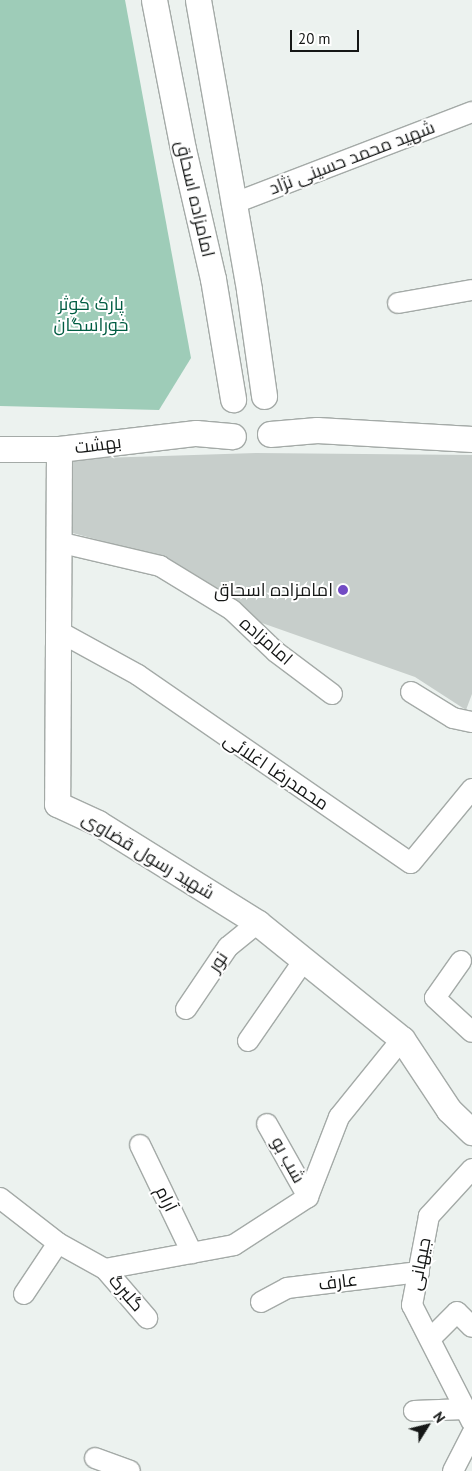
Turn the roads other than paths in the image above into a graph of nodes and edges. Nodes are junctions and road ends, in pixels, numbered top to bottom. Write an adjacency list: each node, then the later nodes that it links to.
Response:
1 (154, 0): 8 (street, امامزاده اسحاق)
2 (198, 0): 4 (street, امامزاده اسحاق)
3 (472, 112): 4 (street, شهید محمد حسینی نژاد)
4 (232, 204): 7 (street, امامزاده اسحاق)
5 (472, 290): 6 (street)
6 (398, 303)
7 (270, 415): 8 (street); 8 (street); 9 (street)
8 (230, 416): 11 (street, بهشت)
9 (472, 439)
10 (0, 449): 11 (street, بهشت)
11 (59, 449): 12 (street, شهید رسول قضاوی)
12 (58, 542): 13 (street, شهید رسول قضاوی); 15 (street, امامزاده)
13 (58, 631): 17 (street, محمدرضا اغلائی); 18 (street, شهید رسول قضاوی)
14 (411, 692): 16 (street)
15 (332, 694)
16 (472, 722)
17 (472, 789)
18 (258, 923): 19 (street, شهید رسول قضاوی); 21 (street, نور)
19 (304, 960): 23 (street, شهید رسول قضاوی); 24 (street)
20 (461, 961): 22 (street)
21 (186, 1009)
22 (472, 1032)
23 (402, 1040): 26 (street, شهید رسول قضاوی); 29 (street)
24 (248, 1041)
25 (267, 1124): 29 (street, شب بو)
26 (472, 1132)
27 (140, 1145): 32 (street, آرام)
28 (472, 1170): 34 (street, جیهانی)
29 (308, 1197): 32 (street)
30 (0, 1198): 31 (street, گلبرگ)
31 (58, 1243): 33 (street, گلبرگ); 35 (street)
32 (192, 1253): 33 (street)
33 (105, 1269): 37 (street, گلبرگ)
34 (418, 1272): 36 (street, عارف); 39 (street, جیهانی)
35 (24, 1294)
36 (261, 1302)
37 (148, 1318)
38 (472, 1327): 39 (street)
39 (430, 1338): 41 (street, جیهانی)
40 (414, 1411): 41 (street)
41 (469, 1415)
42 (472, 1434): 45 (street)
43 (95, 1458): 44 (street)
44 (130, 1471)
45 (453, 1471)

